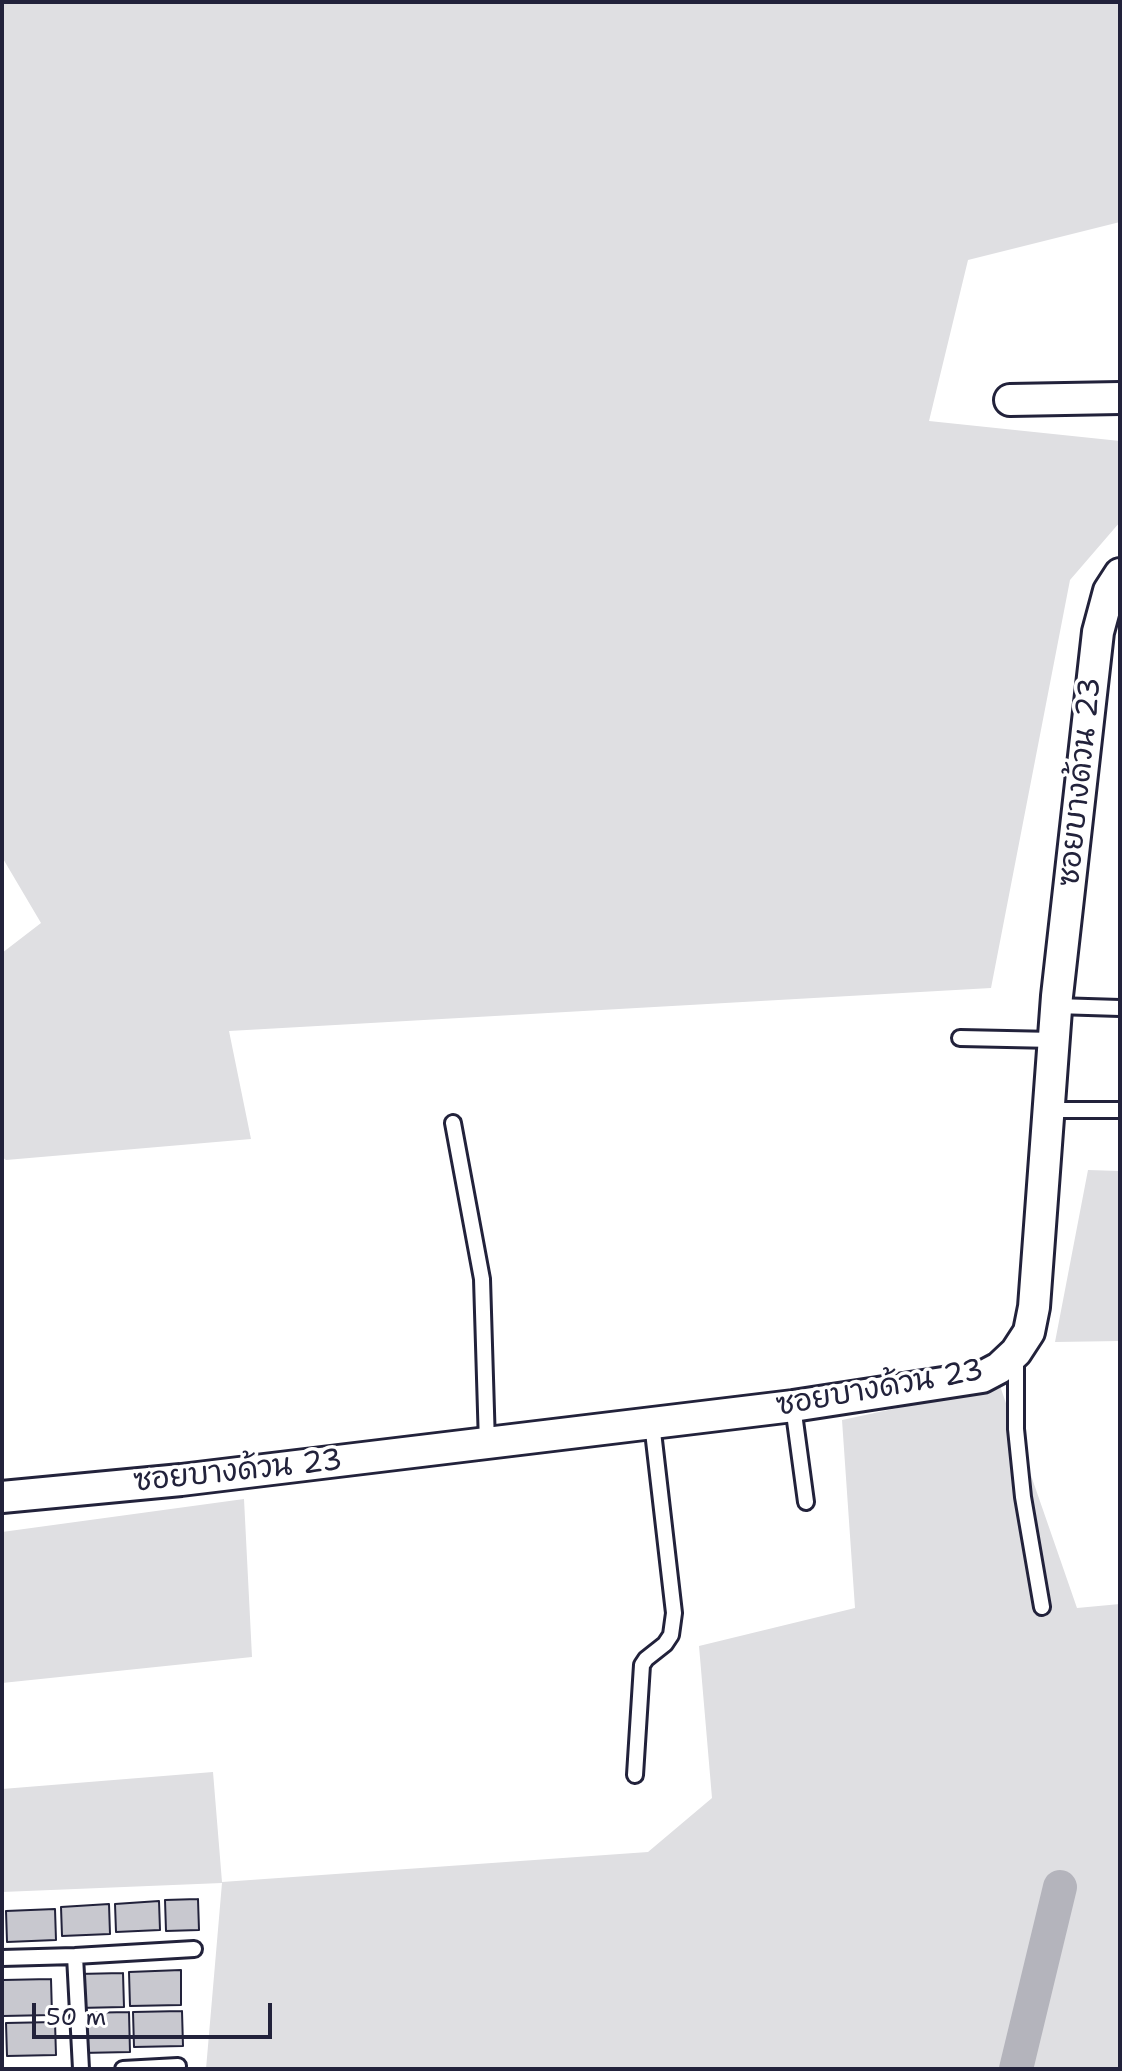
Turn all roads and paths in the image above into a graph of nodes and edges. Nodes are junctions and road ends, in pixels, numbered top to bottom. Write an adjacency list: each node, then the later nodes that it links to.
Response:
1 (1120, 398): 2 (street)
2 (1010, 400)
3 (1120, 574): 4 (street, ซอยบางด้วน 23)
4 (1056, 1006): 5 (lane); 7 (street, ซอยบางด้วน 23)
5 (1120, 1008)
6 (960, 1038): 7 (lane)
7 (1054, 1040): 8 (street, ซอยบางด้วน 23)
8 (1049, 1110): 9 (lane); 11 (street, ซอยบางด้วน 23)
9 (1120, 1110)
10 (453, 1123): 14 (lane)
11 (1016, 1352): 12 (street, ซอยบางด้วน 23); 17 (lane)
12 (793, 1406): 13 (street, ซอยบางด้วน 23); 16 (lane)
13 (652, 1423): 14 (street, ซอยบางด้วน 23); 18 (lane)
14 (487, 1444): 15 (street, ซอยบางด้วน 23)
15 (2, 1497)
16 (806, 1502)
17 (1042, 1607)
18 (635, 1775)
19 (194, 1949): 20 (lane)
20 (75, 1956): 21 (lane); 23 (lane)
21 (2, 1958)
22 (178, 2066): 24 (lane)
23 (81, 2069)
24 (123, 2069)

